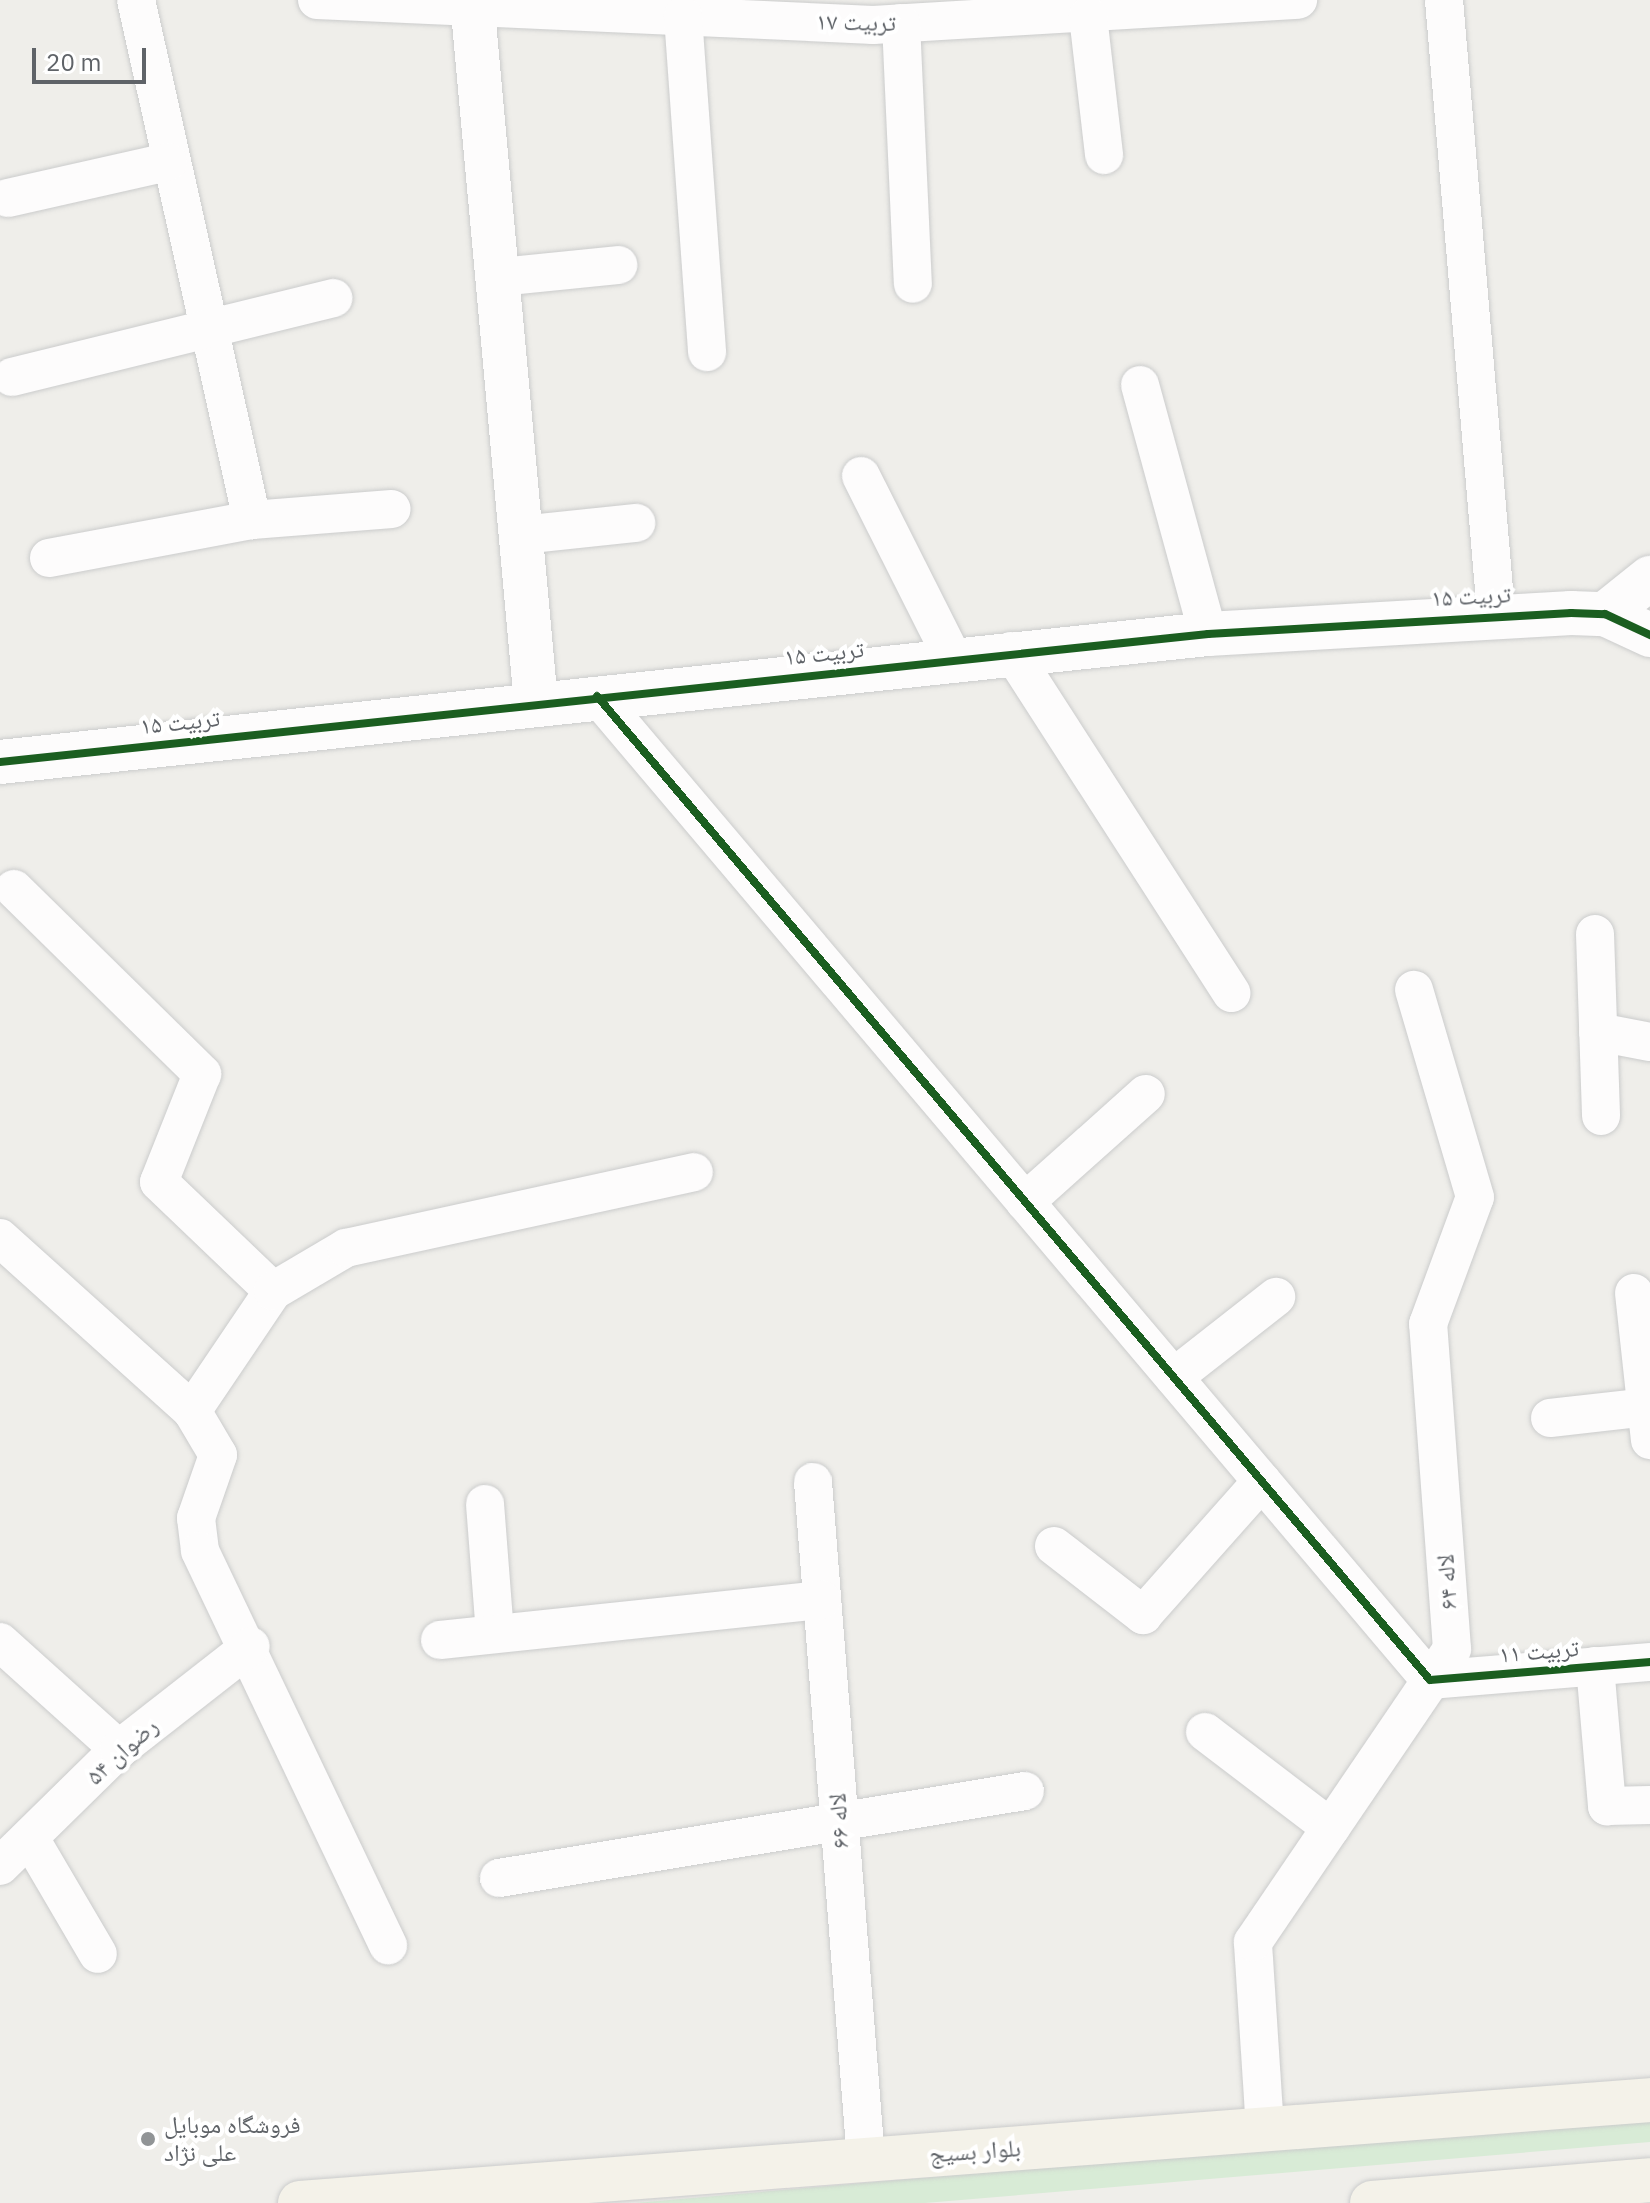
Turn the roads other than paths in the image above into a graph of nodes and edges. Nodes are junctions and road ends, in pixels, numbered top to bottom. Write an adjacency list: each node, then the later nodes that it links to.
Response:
1 (136, 0): 12 (street)
2 (317, 0): 5 (street, تربیت ۱۷)
3 (1298, 0): 6 (street, تربیت ۱۷)
4 (1444, 0): 29 (street)
5 (472, 3): 8 (street, تربیت ۱۷); 15 (street)
6 (1167, 6): 9 (street, تربیت ۱۷)
7 (836, 12): 8 (street, تربیت ۱۷); 10 (street, تربیت ۱۷)
8 (683, 16): 19 (street)
9 (1088, 16): 10 (street, تربیت ۱۷); 11 (street)
10 (901, 23): 16 (street)
11 (1104, 155)
12 (168, 162): 13 (street); 18 (street)
13 (8, 198)
14 (618, 265): 15 (street)
15 (500, 277): 26 (street)
16 (913, 284)
17 (333, 298): 18 (street)
18 (206, 329): 20 (street); 24 (street)
19 (707, 352)
20 (12, 377)
21 (1140, 385): 31 (street)
22 (861, 476): 34 (street)
23 (392, 509): 24 (street)
24 (252, 520): 27 (street)
25 (636, 523): 26 (street)
26 (521, 535): 36 (street)
27 (49, 558)
28 (1650, 578): 30 (street)
29 (1496, 613): 30 (street, تربیت ۱۵); 31 (street, تربیت ۱۵)
30 (1605, 614): 32 (street, تربیت ۱۵)
31 (1208, 634): 33 (street, تربیت ۱۵)
32 (1650, 635)
33 (1011, 651): 34 (street, تربیت ۱۵); 41 (street)
34 (953, 659): 35 (street, تربیت ۱۵)
35 (597, 696): 36 (street, تربیت ۱۵); 47 (street)
36 (536, 703): 37 (street, تربیت ۱۵)
37 (0, 762)
38 (14, 889): 49 (street)
39 (1595, 934): 42 (street)
40 (1414, 990): 67 (street, لاله ۶۴)
41 (1231, 993)
42 (1598, 1032): 43 (street); 45 (street)
43 (1650, 1042)
44 (1146, 1094): 47 (street)
45 (1601, 1116)
46 (694, 1172): 49 (street)
47 (1025, 1202): 52 (street)
48 (0, 1238): 53 (street)
49 (273, 1291): 53 (street)
50 (1634, 1293): 55 (street)
51 (1276, 1297): 52 (street)
52 (1174, 1377): 56 (street)
53 (192, 1411): 64 (street)
54 (1550, 1418): 55 (street)
55 (1648, 1424)
56 (1262, 1481): 59 (street); 67 (street)
57 (813, 1482): 60 (street, لاله ۶۶)
58 (485, 1504): 61 (street)
59 (1054, 1546)
60 (822, 1600): 61 (street); 72 (street, لاله ۶۶)
61 (495, 1634): 62 (street)
62 (440, 1640)
63 (0, 1642): 69 (street)
64 (251, 1646): 69 (street, رضوان ۵۴); 77 (street)
65 (1650, 1662): 66 (street, تربیت ۱۱)
66 (1595, 1666): 67 (street, تربیت ۱۱); 71 (street)
67 (1430, 1680): 73 (street, لاله ۶۴)
68 (1205, 1732): 73 (street)
69 (119, 1749): 74 (street, رضوان ۵۴)
70 (1025, 1791): 72 (street)
71 (1650, 1805)
72 (839, 1820): 76 (street); 81 (street, لاله ۶۶)
73 (1331, 1828): 80 (street, لاله ۶۴)
74 (31, 1840): 75 (street, رضوان ۵۴); 78 (street)
75 (0, 1866)
76 (499, 1878)
77 (388, 1945)
78 (98, 1954)
79 (1650, 2100): 80 (main road, بلوار بسیج)
80 (1265, 2129): 81 (main road, بلوار بسیج)
81 (866, 2160): 83 (main road, بلوار بسیج)
82 (1650, 2180): 84 (main road)
83 (300, 2203)
84 (1372, 2203)

